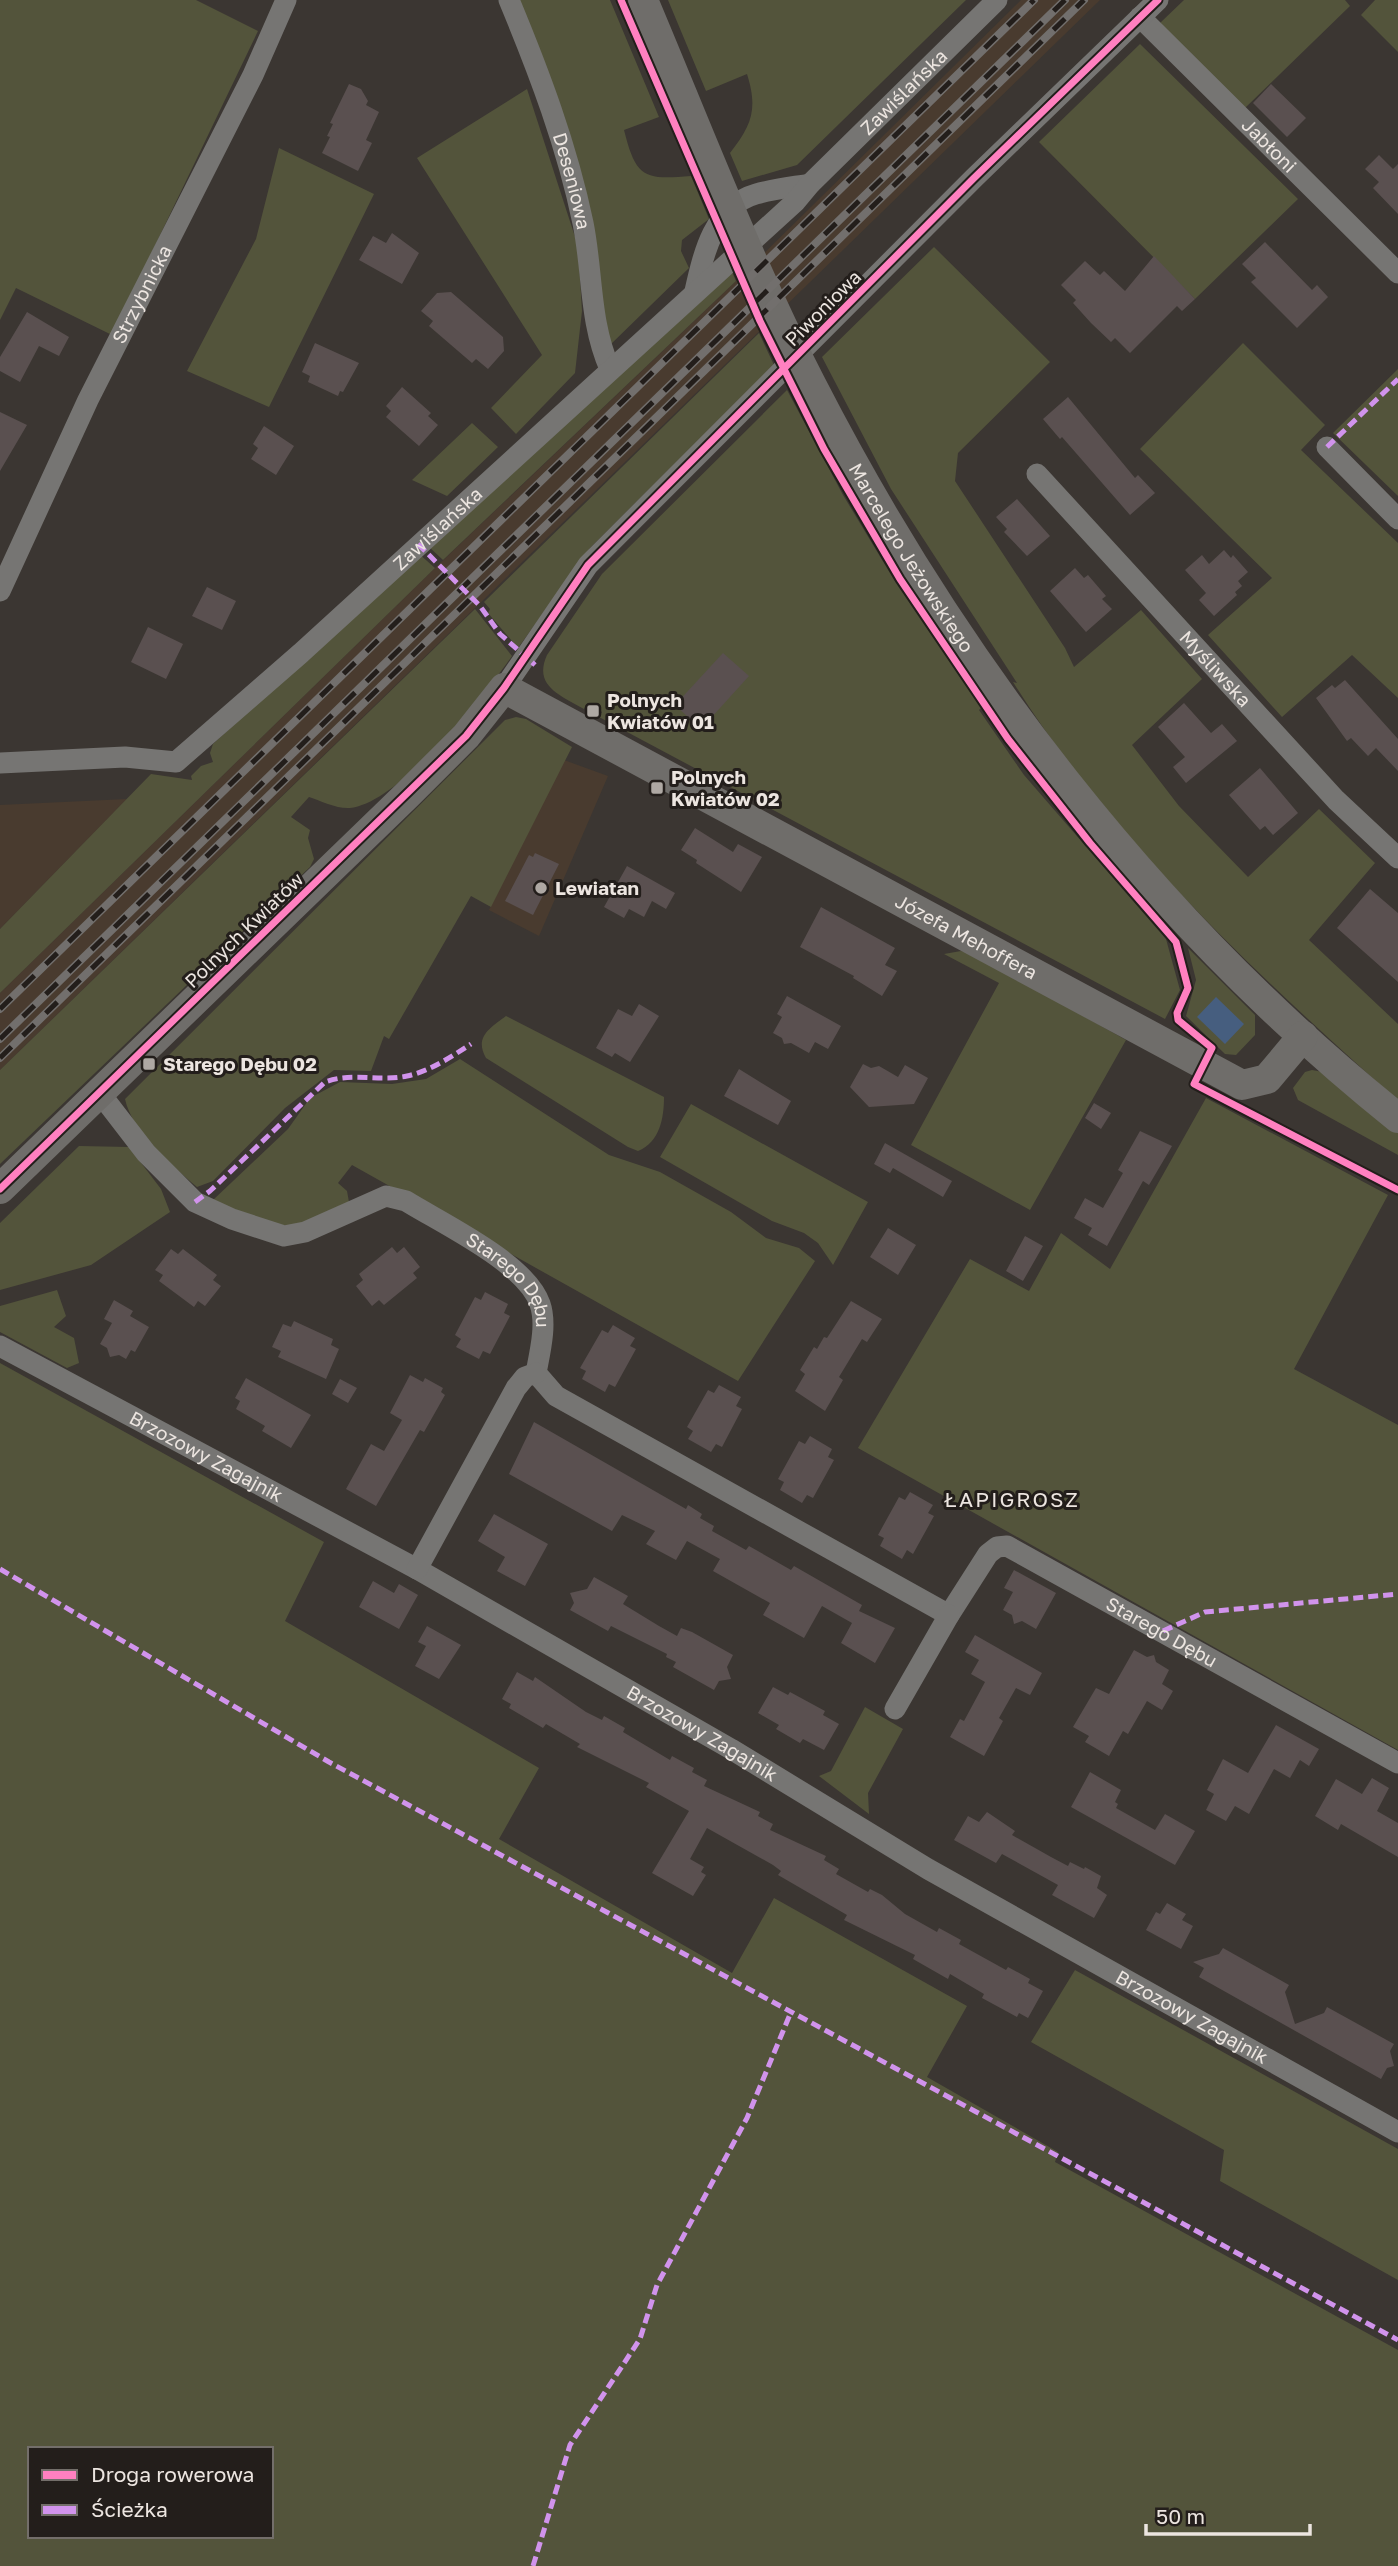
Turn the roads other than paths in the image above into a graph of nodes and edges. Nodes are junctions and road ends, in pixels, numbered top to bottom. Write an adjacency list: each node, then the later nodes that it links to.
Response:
1 (286, 0): 14 (street, Strzybnicka)
2 (509, 0): 10 (street, Deseniowa)
3 (643, 0): 18 (street, Marcelego Jeżowskiego)
4 (997, 0): 7 (street, Zawiślańska)
5 (1158, 0): 6 (street, Piwoniowa)
6 (1140, 17): 8 (street, Jabłoni); 15 (street, Piwoniowa)
7 (810, 184): 9 (street, Zawiślańska); 9 (street)
8 (1398, 273)
9 (695, 291): 10 (street, Zawiślańska)
10 (610, 369): 16 (street, Zawiślańska)
11 (1327, 447): 13 (street)
12 (1037, 474): 17 (street, Myśliwska)
13 (1398, 519)
14 (0, 591)
15 (504, 688): 18 (street, Józefa Mehoffera); 19 (street, Polnych Kwiatów)
16 (0, 763)
17 (1398, 858)
18 (1303, 1036): 20 (street)
19 (99, 1092): 21 (street, Polnych Kwiatów); 23 (street, Starego Dębu)
20 (1398, 1118)
21 (0, 1189)
22 (0, 1346): 24 (street, Brzozowy Zagajnik)
23 (536, 1373): 24 (street); 25 (street)
24 (417, 1569): 28 (street, Brzozowy Zagajnik)
25 (949, 1615): 26 (street, Starego Dębu); 27 (street, Starego Dębu)
26 (895, 1709)
27 (1398, 1763)
28 (1398, 2133)

